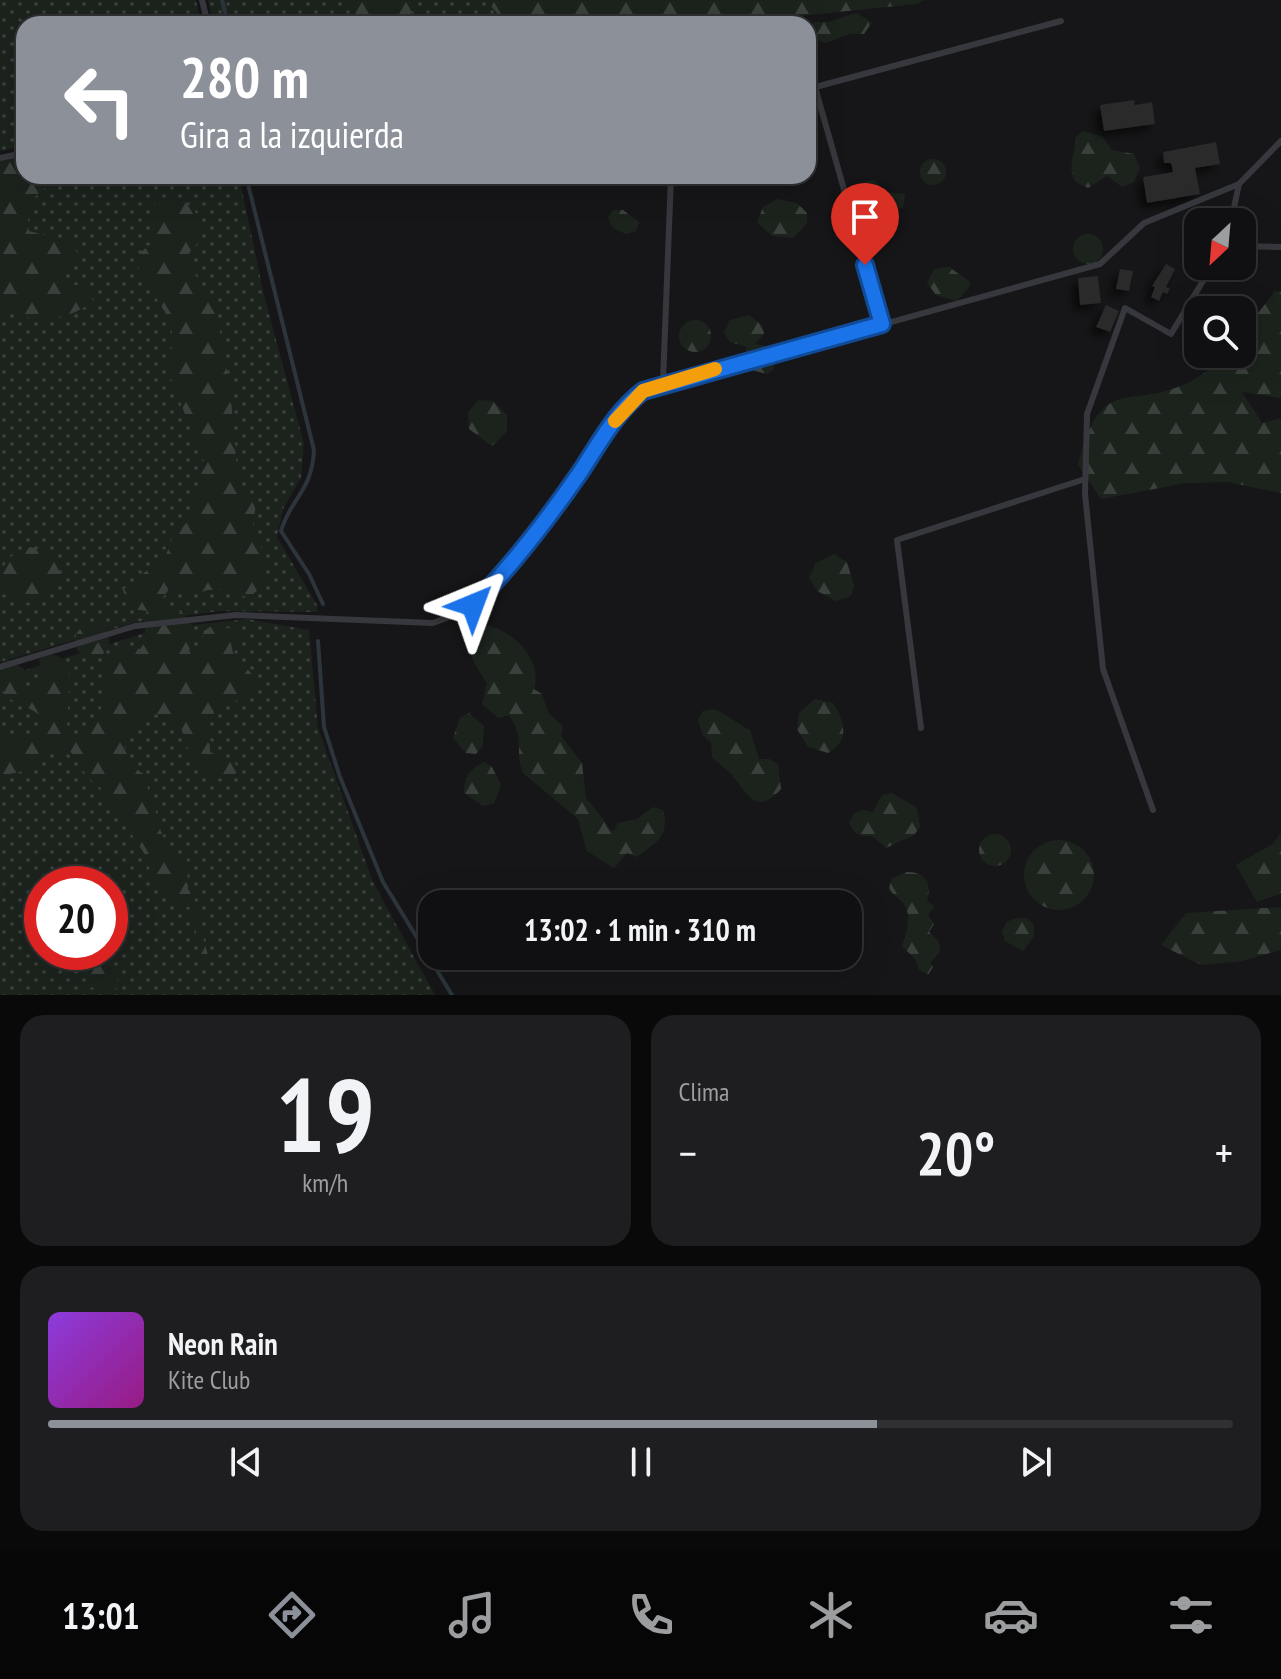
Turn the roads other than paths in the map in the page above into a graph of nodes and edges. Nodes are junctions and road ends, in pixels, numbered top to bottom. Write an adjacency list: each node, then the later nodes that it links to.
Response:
1 (1061, 21): 2 (lane)
2 (816, 87)
3 (816, 105): 11 (lane)
4 (1281, 141): 6 (lane)
5 (671, 184): 12 (lane)
6 (1239, 184): 7 (lane); 11 (lane)
7 (1234, 208)
8 (1256, 246): 9 (lane)
9 (1281, 247)
10 (1206, 281): 13 (lane)
11 (882, 324): 12 (lane)
12 (663, 382): 14 (lane)
13 (1085, 479): 15 (lane); 16 (lane)
14 (0, 667)
15 (921, 728)
16 (1153, 810)

